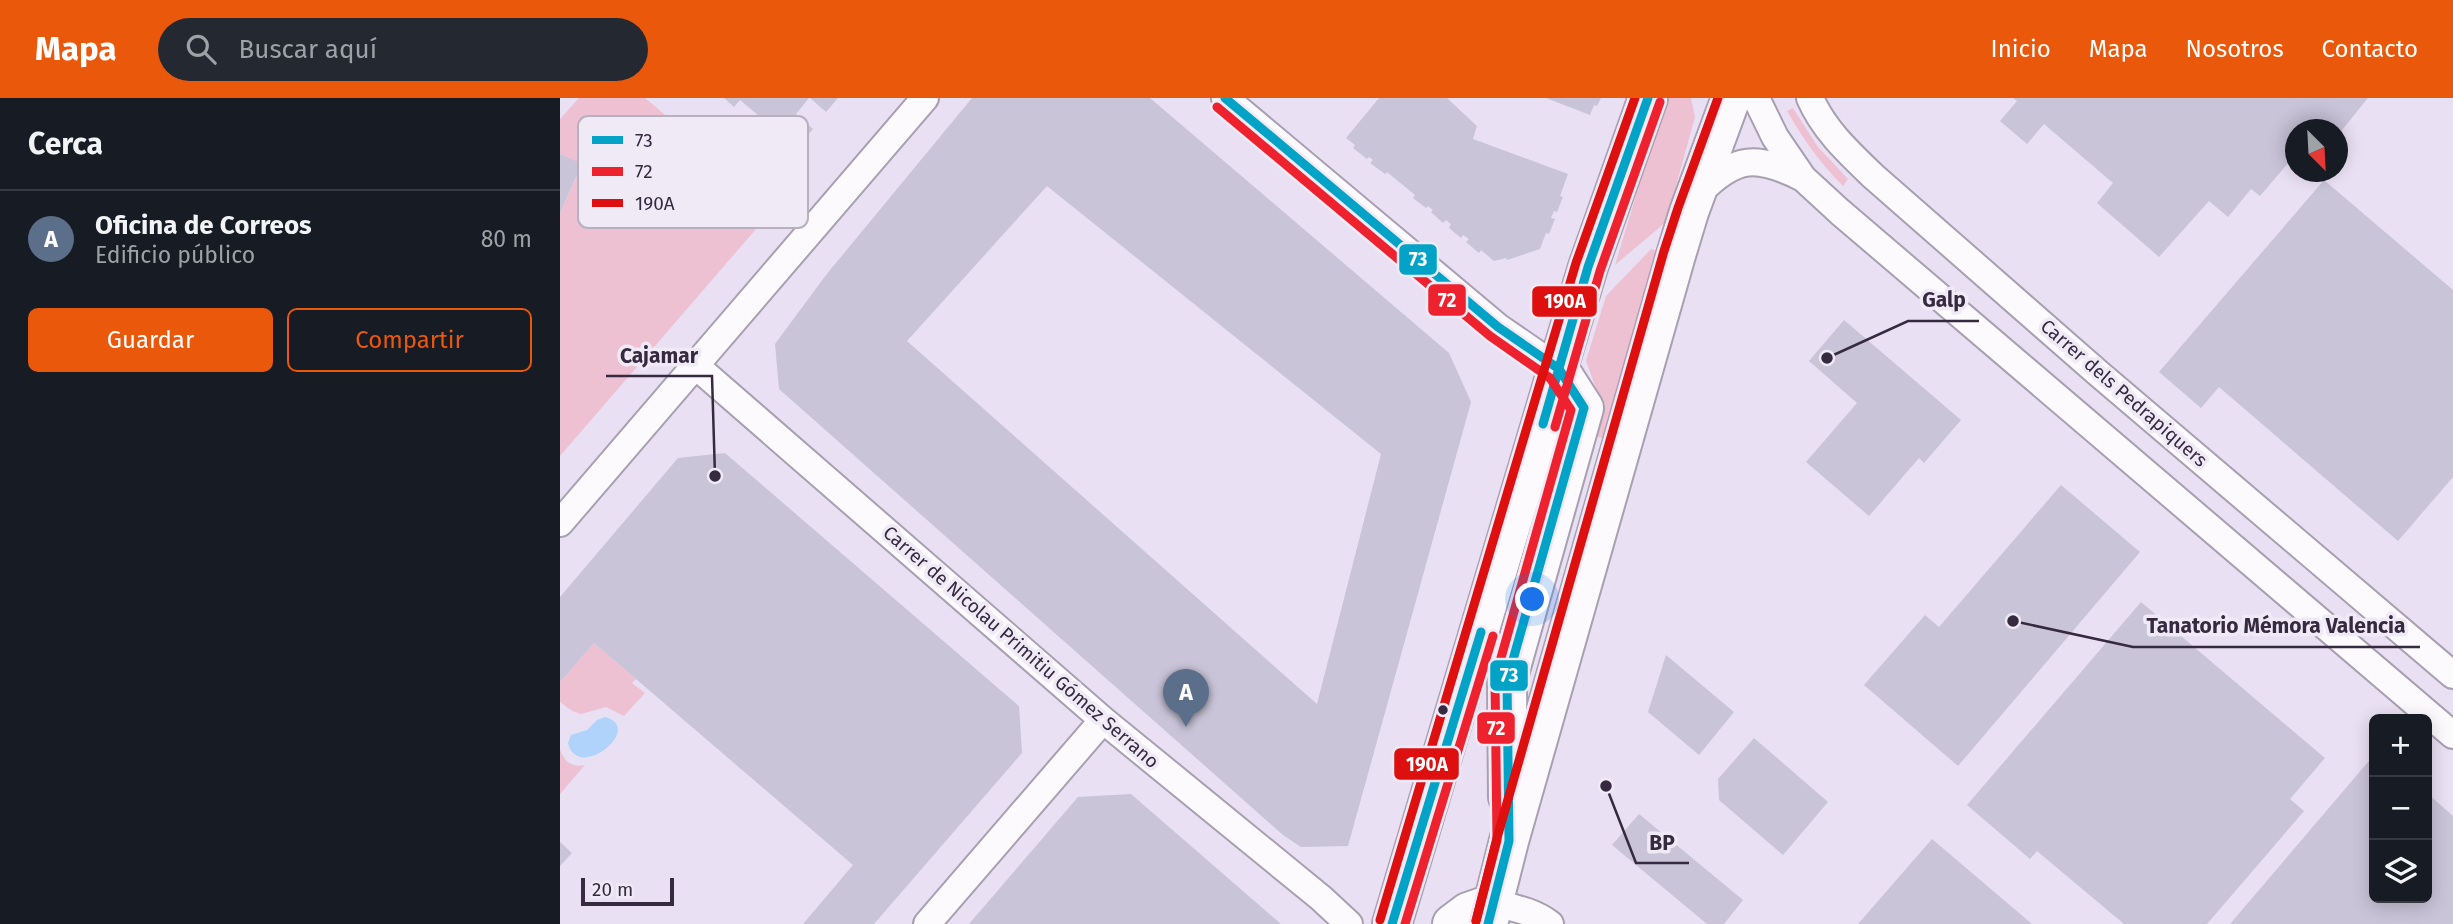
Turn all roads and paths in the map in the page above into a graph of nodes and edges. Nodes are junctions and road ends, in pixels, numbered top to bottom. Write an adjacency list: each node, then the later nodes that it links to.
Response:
1 (925, 98): 9 (street)
2 (1225, 98): 10 (street)
3 (1647, 98): 10 (main road)
4 (1731, 98): 8 (main road)
5 (1756, 98): 7 (street)
6 (1810, 98): 12 (street, Carrer dels Pedrapiquers)
7 (1803, 177): 8 (street); 14 (street)
8 (1696, 197): 15 (main road)
9 (696, 366): 11 (street); 13 (street, Carrer de Nicolau Primitiu Gómez Serrano)
10 (1559, 369): 15 (main road); 19 (main road)
11 (560, 523)
12 (2453, 675)
13 (1103, 720): 17 (street); 18 (street, Carrer de Nicolau Primitiu Gómez Serrano)
14 (2453, 735)
15 (1509, 841): 16 (main road)
16 (1491, 914): 20 (main road); 21 (street)
17 (927, 924)
18 (1349, 924)
19 (1392, 924)
20 (1452, 924)
21 (1550, 924)

